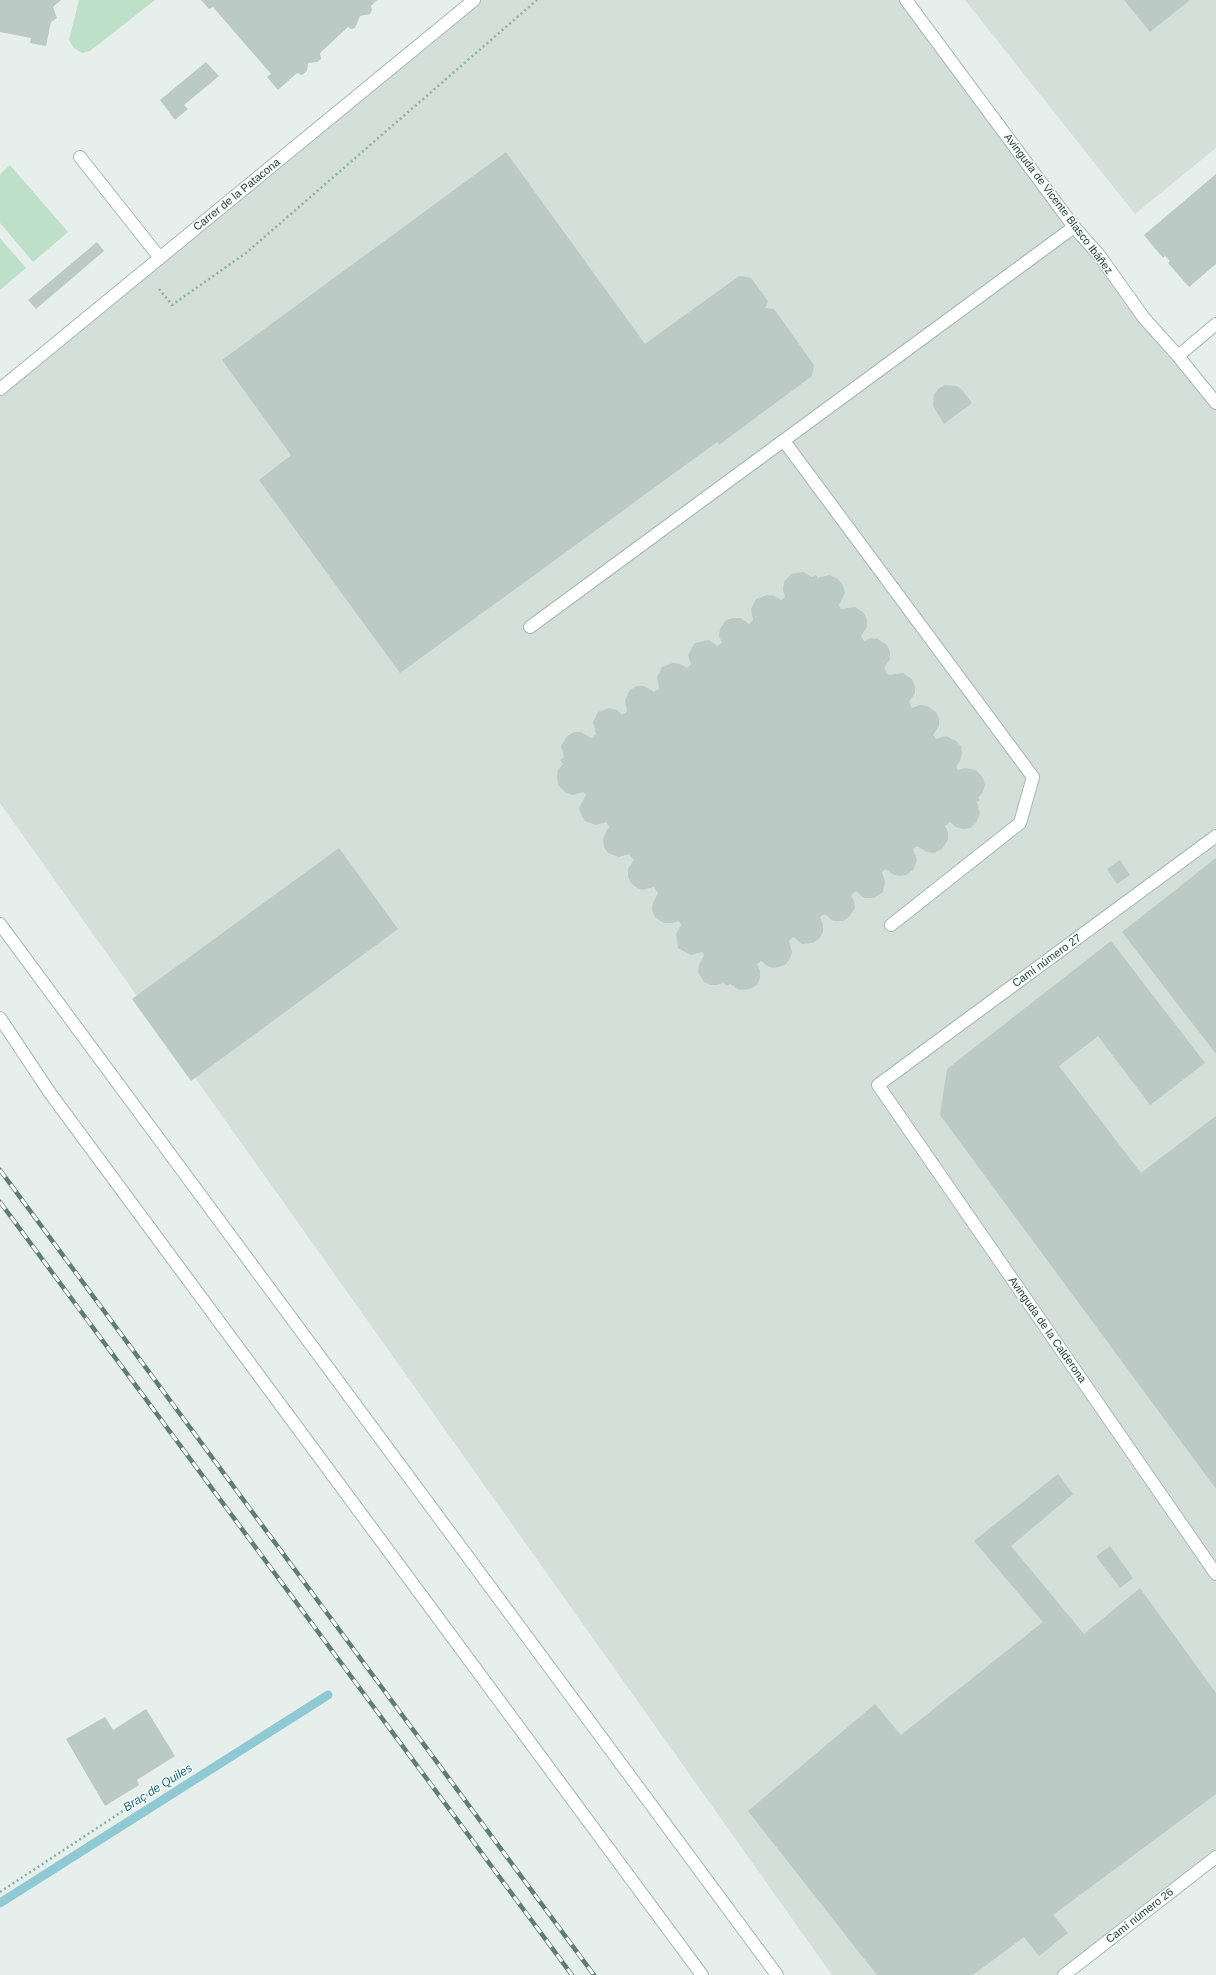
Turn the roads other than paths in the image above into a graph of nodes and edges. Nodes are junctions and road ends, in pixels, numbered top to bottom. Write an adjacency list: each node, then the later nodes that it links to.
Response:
1 (474, 0): 5 (street, Carrer de la Patacona)
2 (906, 0): 4 (street, Avinguda de Vicente Blasco Ibáñez)
3 (80, 157): 5 (street)
4 (1074, 227): 7 (street, Avinguda de Vicente Blasco Ibáñez); 10 (street)
5 (160, 258): 8 (street, Carrer de la Patacona)
6 (1216, 324): 7 (street)
7 (1178, 356): 9 (street, Avinguda de Vicente Blasco Ibáñez)
8 (0, 390)
9 (1216, 403)
10 (784, 441): 11 (street); 14 (street)
11 (530, 627)
12 (1216, 836): 16 (street, Camí número 27)
13 (0, 924): 20 (street)
14 (891, 926)
15 (0, 1018): 19 (street)
16 (878, 1085): 17 (street, Avinguda de la Calderona)
17 (1216, 1574)
18 (1216, 1857): 21 (street, Camí número 26)
19 (702, 1975)
20 (777, 1975)
21 (1064, 1975)

